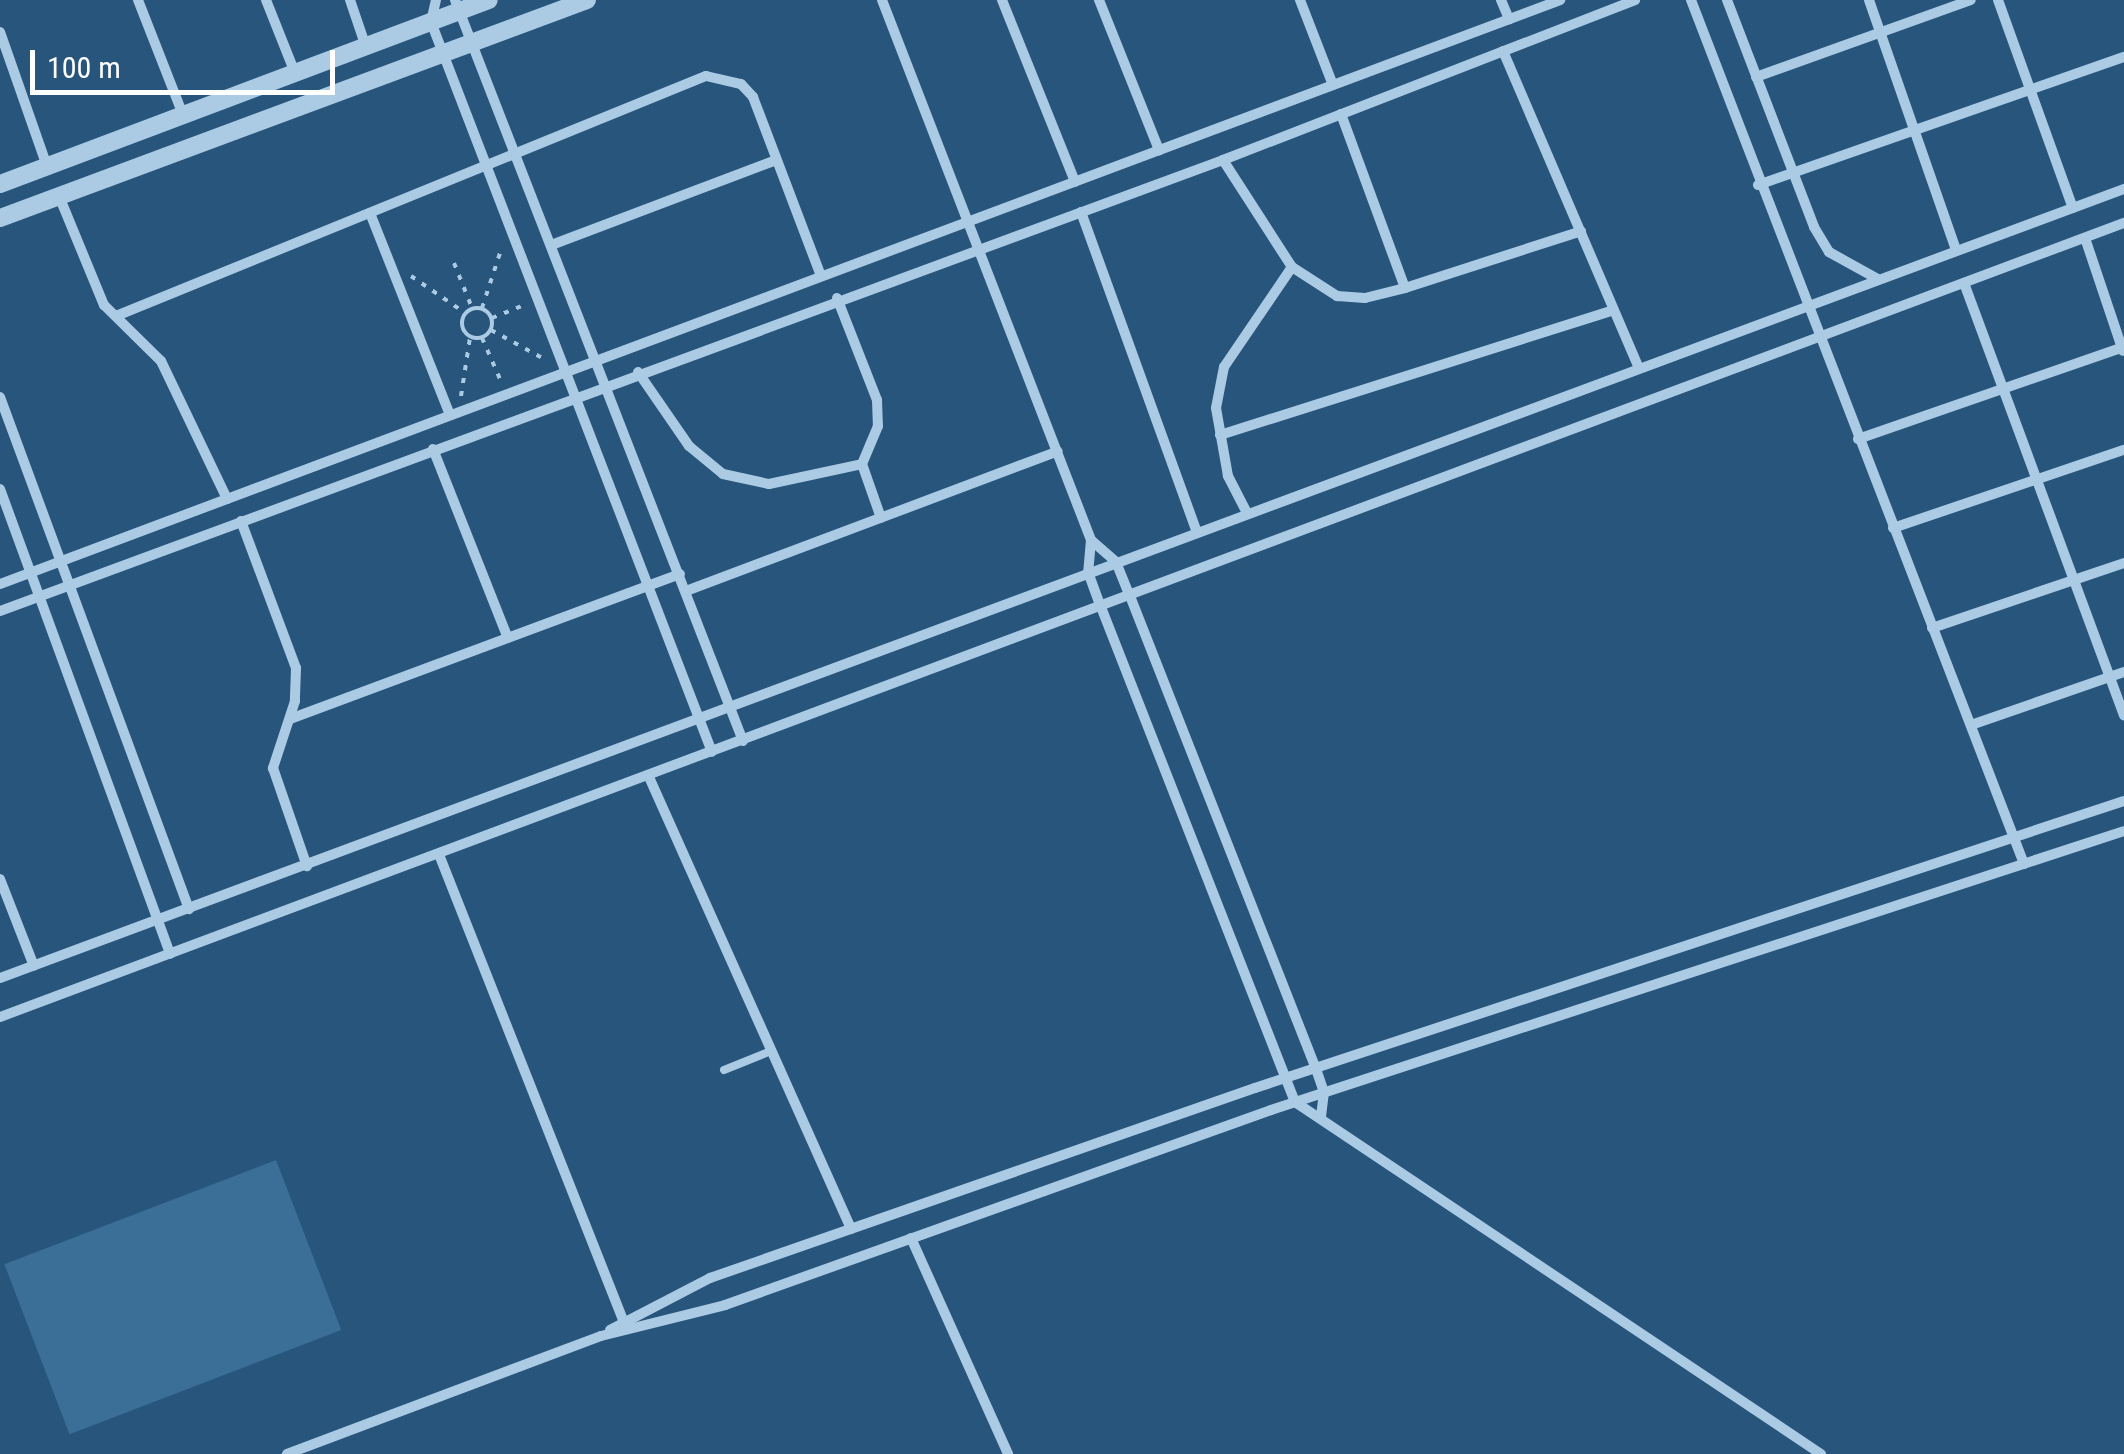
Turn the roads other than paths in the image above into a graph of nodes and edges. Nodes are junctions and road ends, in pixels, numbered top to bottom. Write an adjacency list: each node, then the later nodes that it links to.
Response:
1 (138, 0): 34 (street)
2 (266, 0): 29 (street)
3 (350, 0): 25 (street)
4 (436, 0): 21 (street)
5 (490, 0): 19 (street)
6 (587, 0): 24 (street)
7 (882, 0): 52 (street)
8 (1002, 0): 43 (street)
9 (1099, 0): 36 (street)
10 (1300, 0): 31 (street)
11 (1501, 0): 20 (street)
12 (1560, 0): 20 (street)
13 (1635, 0): 26 (street)
14 (1691, 0): 45 (street)
15 (1727, 0): 30 (street)
16 (1870, 0): 23 (street)
17 (1971, 0): 23 (street)
18 (1998, 0): 32 (street)
19 (459, 5): 21 (street); 24 (street)
20 (1509, 19): 31 (street)
21 (432, 22): 25 (street); 27 (street)
22 (0, 32): 41 (street)
23 (1881, 32): 30 (street); 35 (street)
24 (476, 41): 27 (street); 37 (street)
25 (366, 47): 29 (street)
26 (1503, 51): 33 (street); 54 (street)
27 (444, 53): 40 (street); 47 (street)
28 (2124, 57): 32 (street)
29 (296, 73): 34 (street)
30 (1756, 77): 42 (street)
31 (1333, 85): 36 (street)
32 (2030, 90): 35 (street); 48 (street)
33 (1341, 114): 39 (street); 63 (street)
34 (183, 115): 41 (street)
35 (1915, 130): 42 (street); 58 (street)
36 (1159, 150): 43 (street)
37 (518, 152): 38 (street); 40 (street); 56 (street)
38 (776, 160): 56 (street); 60 (street)
39 (1223, 160): 50 (street); 59 (street)
40 (486, 165): 49 (street); 72 (street)
41 (47, 166): 44 (street)
42 (1793, 173): 45 (street); 61 (street)
43 (1075, 182): 52 (street)
44 (0, 184)
45 (1758, 185): 65 (street)
46 (2124, 188): 48 (street)
47 (59, 196): 51 (street); 67 (street)
48 (2072, 208): 58 (street)
49 (370, 212): 67 (street); 78 (street)
50 (1081, 212): 57 (street); 92 (street)
51 (0, 218)
52 (968, 222): 57 (street); 60 (street)
53 (2124, 224): 55 (street)
54 (1580, 232): 63 (street); 66 (street)
55 (2085, 238): 62 (street); 69 (street)
56 (554, 244): 70 (street)
57 (979, 250): 64 (street); 83 (street)
58 (1956, 250): 61 (street)
59 (1292, 266): 63 (street); 79 (street)
60 (821, 276): 70 (street)
61 (1879, 280): 65 (street)
62 (1964, 283): 68 (street); 75 (street)
63 (1406, 288)
64 (837, 298): 73 (street); 84 (street)
65 (1807, 306): 68 (street); 71 (street)
66 (1614, 310): 71 (street); 79 (street)
67 (116, 316): 87 (street)
68 (1818, 338): 80 (street); 106 (street)
69 (2123, 349): 75 (street)
70 (598, 360): 72 (street); 74 (street)
71 (1639, 368): 88 (street)
72 (566, 372): 76 (street); 78 (street)
73 (638, 372): 74 (street); 84 (street)
74 (607, 384): 76 (street); 99 (street)
75 (2004, 388): 80 (street); 85 (street)
76 (575, 396): 81 (street); 103 (street)
77 (0, 397): 94 (street)
78 (455, 414): 87 (street)
79 (1220, 436): 88 (street)
80 (1858, 439): 91 (street)
81 (433, 449): 90 (street); 110 (street)
82 (2124, 450): 85 (street)
83 (1058, 451): 89 (street); 93 (street)
84 (862, 464): 89 (street)
85 (2037, 480): 91 (street); 100 (street)
86 (0, 489): 97 (street)
87 (227, 499): 94 (street)
88 (1248, 514): 92 (street)
89 (881, 518): 104 (street)
90 (241, 521): 102 (street); 115 (street)
91 (1893, 528): 109 (street)
92 (1197, 532): 95 (street)
93 (1091, 540): 95 (street); 98 (street)
94 (61, 561): 97 (street); 102 (street)
95 (1116, 562): 98 (street); 106 (street)
96 (2124, 563): 100 (street)
97 (30, 572): 101 (street); 105 (street)
98 (1088, 572): 107 (street); 113 (street)
99 (680, 574): 103 (street); 104 (street)
100 (2074, 580): 109 (street); 112 (street)
101 (0, 584)
102 (70, 585): 105 (street); 128 (street)
103 (648, 586): 110 (street); 116 (street)
104 (686, 592): 113 (street)
105 (39, 596): 108 (street); 129 (street)
106 (1130, 596): 107 (street); 135 (street)
107 (1100, 607): 118 (street); 137 (street)
108 (0, 611)
109 (1932, 628): 117 (street)
110 (508, 638): 115 (street)
111 (2124, 672): 112 (street)
112 (2110, 677): 114 (street); 117 (street)
113 (732, 710): 116 (street); 118 (street)
114 (2124, 714)
115 (290, 718): 126 (street)
116 (701, 722): 119 (street); 126 (street)
117 (1970, 725): 123 (street)
118 (743, 741): 119 (street)
119 (712, 752): 120 (street)
120 (649, 777): 124 (street); 134 (street)
121 (2124, 801): 123 (street)
122 (2124, 831): 125 (street)
123 (2014, 838): 125 (street); 135 (street)
124 (440, 856): 130 (street); 143 (street)
125 (2024, 864): 138 (street)
126 (307, 866): 128 (street)
127 (0, 880): 131 (street)
128 (190, 909): 129 (street)
129 (158, 920): 130 (street); 131 (street)
130 (170, 954): 133 (street)
131 (34, 966): 132 (street)
132 (0, 978)
133 (0, 1016)
134 (771, 1051): 136 (lane); 141 (street)
135 (1316, 1069): 137 (street); 138 (street)
136 (724, 1070)
137 (1284, 1079): 139 (street); 141 (street)
138 (1324, 1092): 139 (street); 140 (street)
139 (1295, 1102): 140 (street); 142 (street)
140 (1320, 1117): 146 (street)
141 (851, 1229): 143 (street)
142 (911, 1238): 143 (street); 145 (street)
143 (626, 1326): 144 (street)
144 (287, 1454)
145 (1008, 1454)
146 (1822, 1454)

